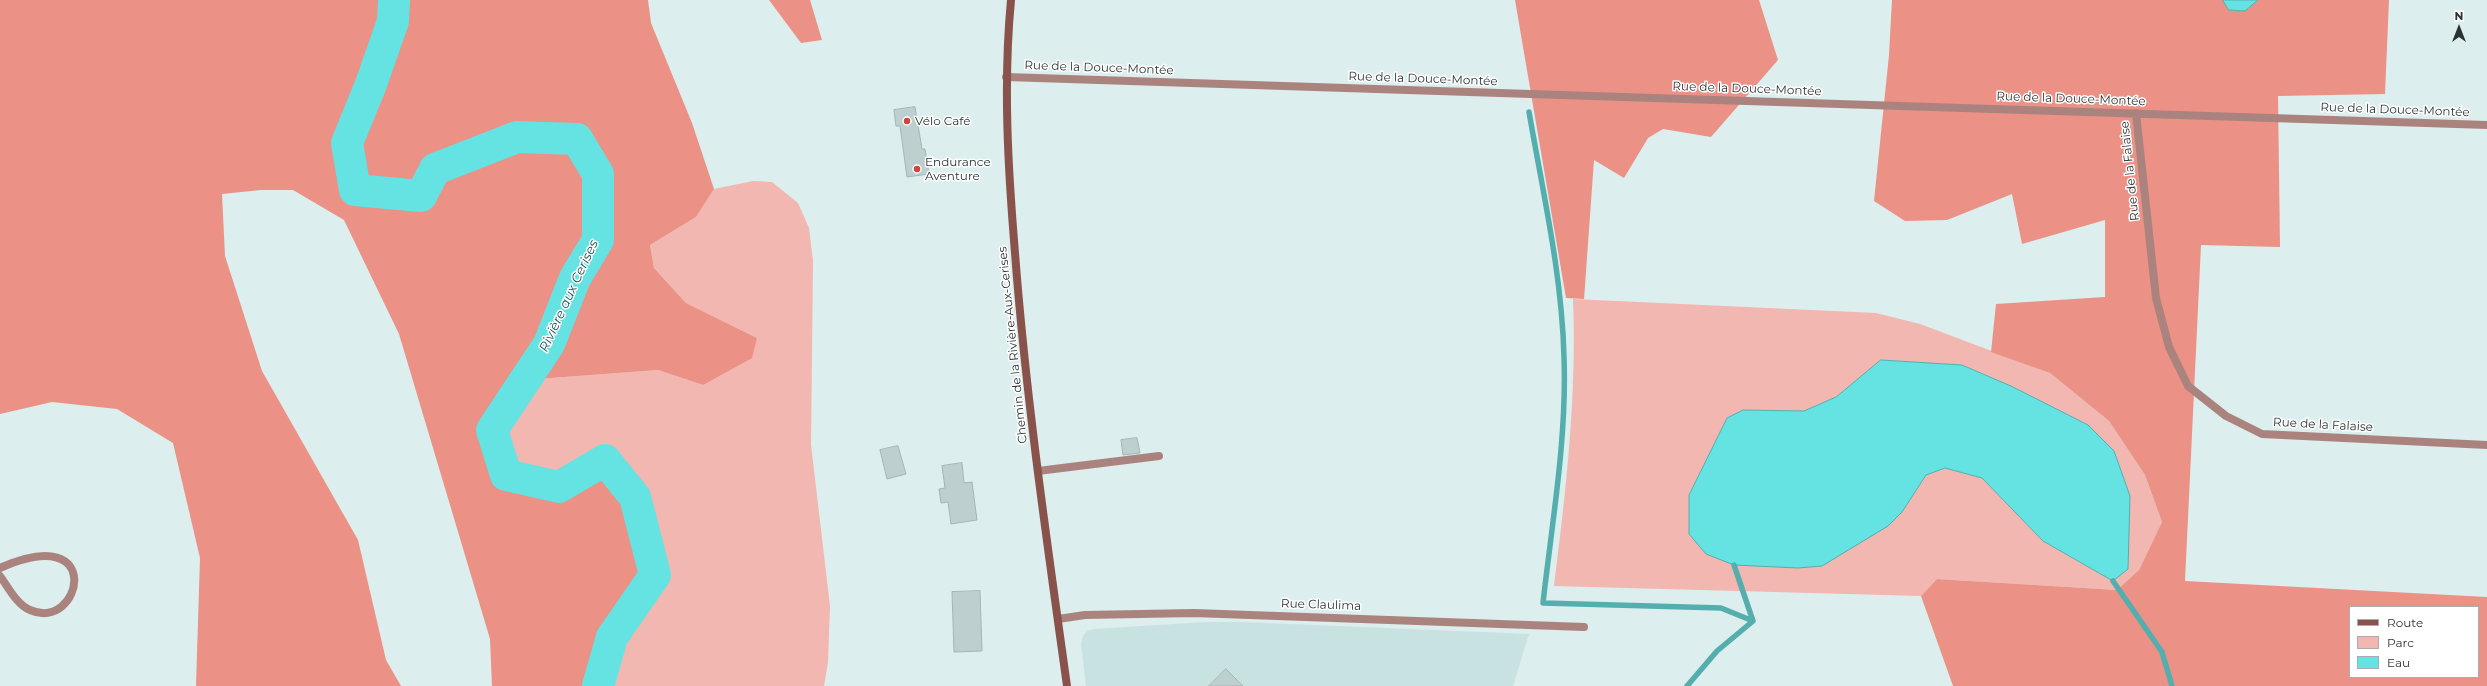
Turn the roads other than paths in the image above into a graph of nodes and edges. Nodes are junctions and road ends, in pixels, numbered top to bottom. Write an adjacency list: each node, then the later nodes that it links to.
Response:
1 (1011, 0): 2 (main road, Chemin de la Rivière-Aux-Cerises)
2 (1006, 77): 3 (street, Rue de la Douce-Montée); 7 (main road, Chemin de la Rivière-Aux-Cerises)
3 (2136, 113): 4 (street, Rue de la Douce-Montée); 5 (street, Rue de la Falaise)
4 (2487, 125)
5 (2487, 445)
6 (1159, 456): 7 (street)
7 (1038, 471): 10 (main road, Chemin de la Rivière-Aux-Cerises)
8 (0, 568): 9 (street)
9 (0, 576)
10 (1058, 619): 11 (street, Rue Claulima); 12 (main road, Chemin de la Rivière-Aux-Cerises)
11 (1584, 627)
12 (1067, 686)

